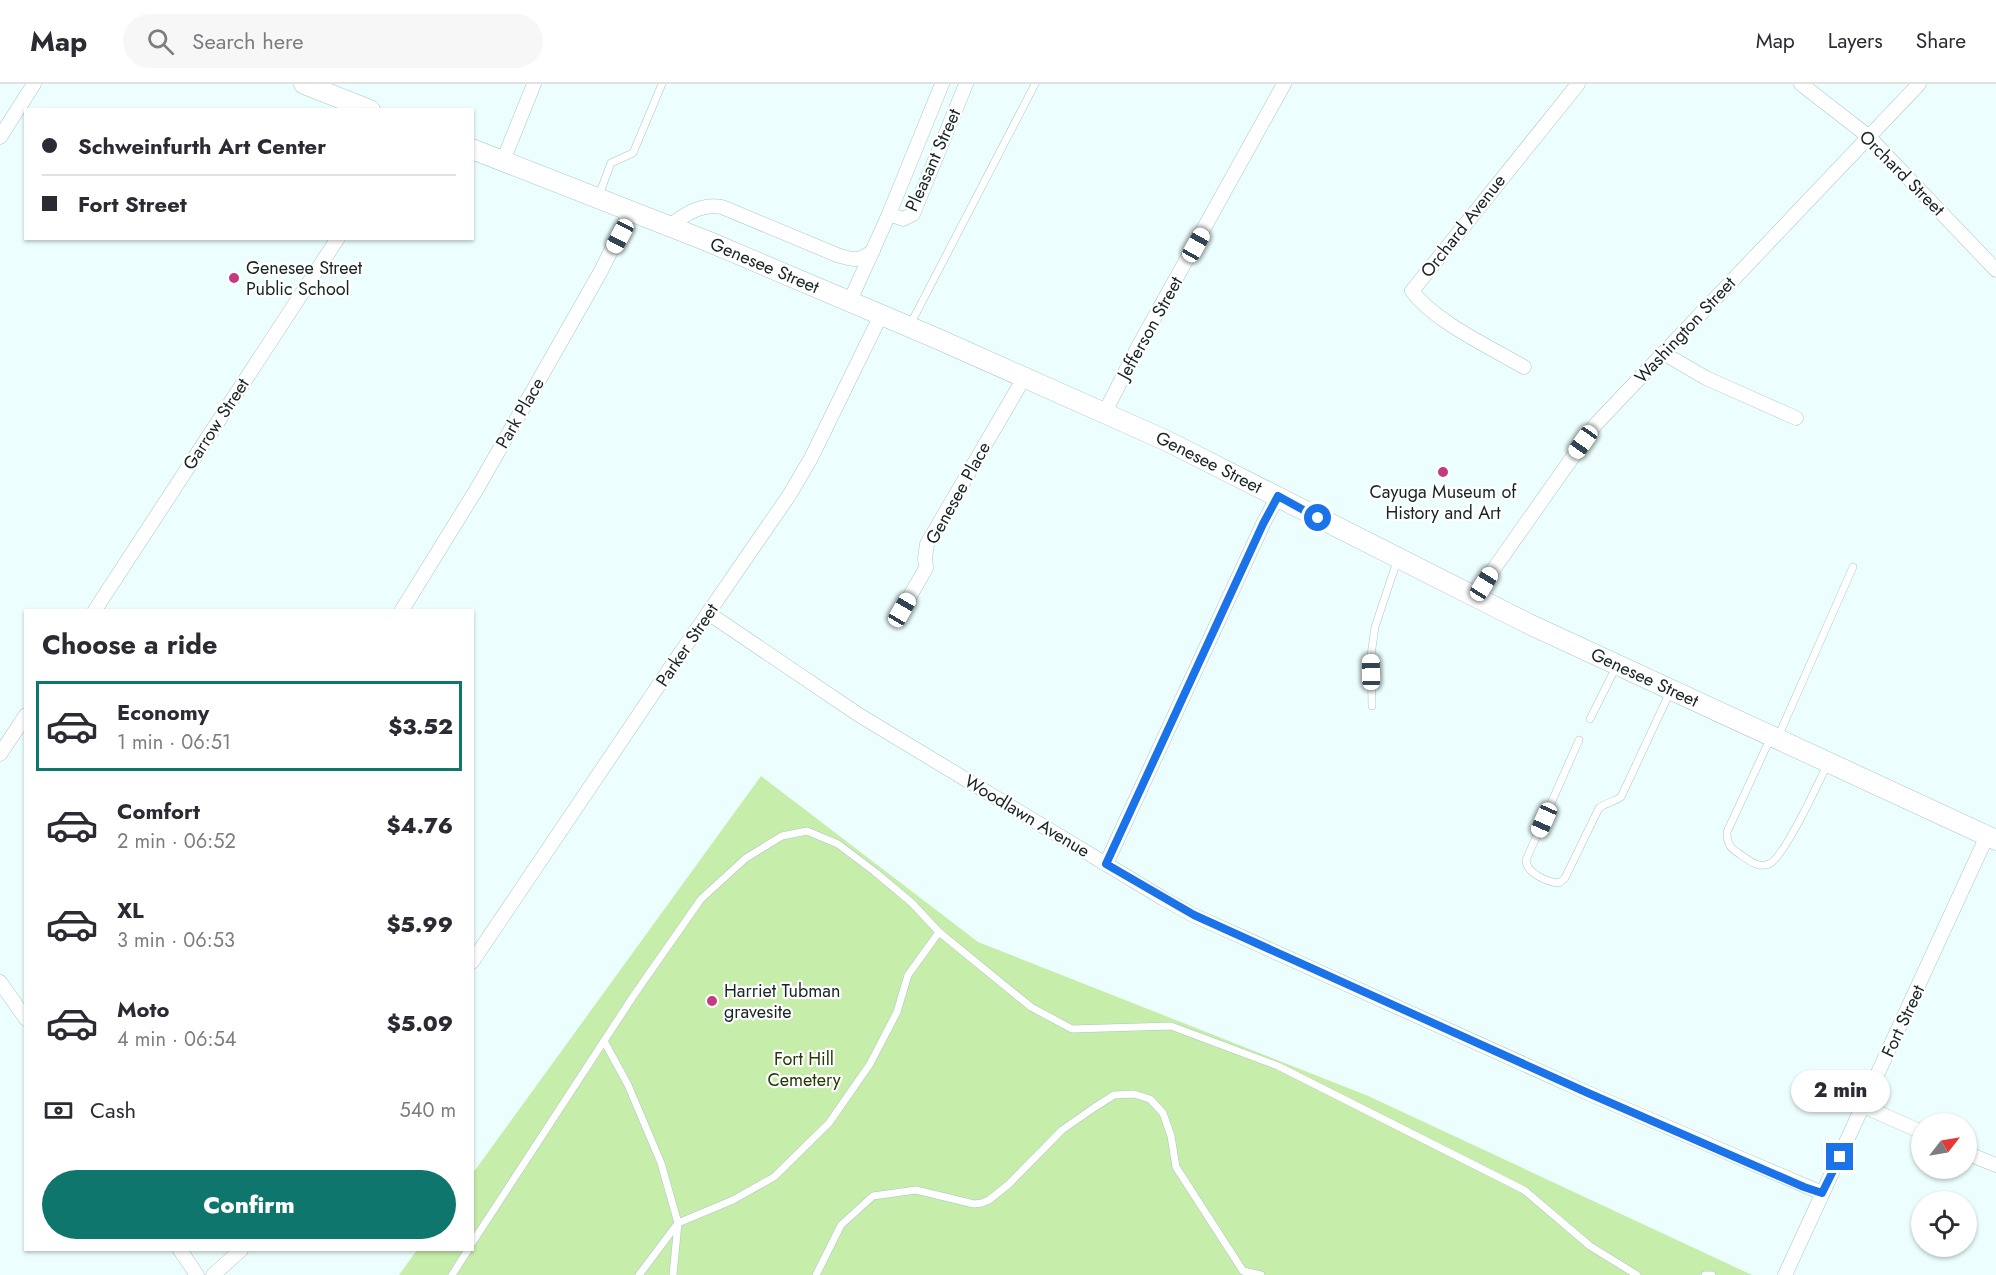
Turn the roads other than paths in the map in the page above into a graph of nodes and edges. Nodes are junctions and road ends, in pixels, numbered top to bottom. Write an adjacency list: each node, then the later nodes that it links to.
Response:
1 (34, 84): 14 (street)
2 (304, 84): 12 (main road)
3 (534, 84): 16 (street)
4 (662, 84): 17 (lane)
5 (942, 84): 19 (street, Pleasant Street)
6 (966, 84): 19 (street, Pleasant Street)
7 (1035, 84): 26 (lane)
8 (1284, 84): 30 (street, Jefferson Street)
9 (1578, 84): 28 (street, Orchard Avenue)
10 (1802, 84): 13 (street, Orchard Street)
11 (1918, 84): 13 (street, Washington Street)
12 (365, 108)
13 (1868, 136): 23 (street, Orchard Street); 27 (street, Washington Street)
14 (0, 137)
15 (474, 150): 16 (main road, Genesee Street)
16 (503, 161): 17 (main road, Genesee Street)
17 (598, 198): 18 (main road, Genesee Street)
18 (631, 210): 20 (main road, Genesee Street); 37 (street, Park Place)
19 (889, 214): 22 (street, Pleasant Street)
20 (670, 226): 22 (street); 24 (main road, Genesee Street)
21 (337, 240): 36 (street, Garrow Street)
22 (873, 251): 24 (street, Pleasant Street)
23 (1996, 270)
24 (850, 301): 25 (main road, Genesee Street)
25 (881, 315): 26 (main road, Genesee Street); 39 (street, Parker Street)
26 (909, 327): 29 (main road, Genesee Street)
27 (1663, 353): 31 (street); 35 (street, Washington Street)
28 (1524, 367)
29 (1024, 378): 30 (main road, Genesee Street); 38 (street, Genesee Place)
30 (1104, 414): 32 (main road, Genesee Street)
31 (1796, 418)
32 (1278, 496): 33 (main road, Genesee Street); 50 (street)
33 (1398, 558): 35 (main road, Genesee Street); 42 (lane)
34 (1853, 567): 45 (lane)
35 (1476, 597): 40 (main road, Genesee Street)
36 (96, 609)
37 (403, 609)
38 (902, 610)
39 (708, 614): 50 (street, Woodlawn Avenue); 52 (street, Parker Street)
40 (1618, 665): 41 (main road, Genesee Street); 44 (lane)
41 (1671, 690): 45 (main road, Genesee Street); 46 (lane)
42 (1372, 706)
43 (24, 719): 47 (street)
44 (1590, 719)
45 (1774, 738): 48 (main road, Genesee Street); 48 (lane)
46 (1579, 740)
47 (0, 754)
48 (1828, 763): 49 (main road, Genesee Street)
49 (1992, 838): 56 (street, Fort Street)
50 (1106, 864): 60 (street, Woodlawn Avenue)
51 (939, 932): 55 (lane); 61 (lane); 74 (lane)
52 (474, 959)
53 (0, 982): 54 (street)
54 (24, 1016)
55 (604, 1041): 61 (lane); 62 (lane)
56 (1863, 1106): 57 (street); 60 (street, Fort Street)
57 (1911, 1127)
58 (1977, 1157): 59 (street)
59 (1996, 1165)
60 (1822, 1193): 66 (street, Fort Street)
61 (678, 1223): 70 (lane); 71 (lane)
62 (474, 1240)
63 (181, 1251): 67 (street)
64 (240, 1251): 68 (street)
65 (467, 1251): 69 (lane)
66 (1786, 1273)
67 (197, 1275)
68 (213, 1275)
69 (452, 1275)
70 (639, 1275)
71 (673, 1275)
72 (816, 1275): 73 (lane)
73 (1261, 1275)
74 (1637, 1275)
75 (1705, 1275): 76 (lane)
76 (1712, 1275)

